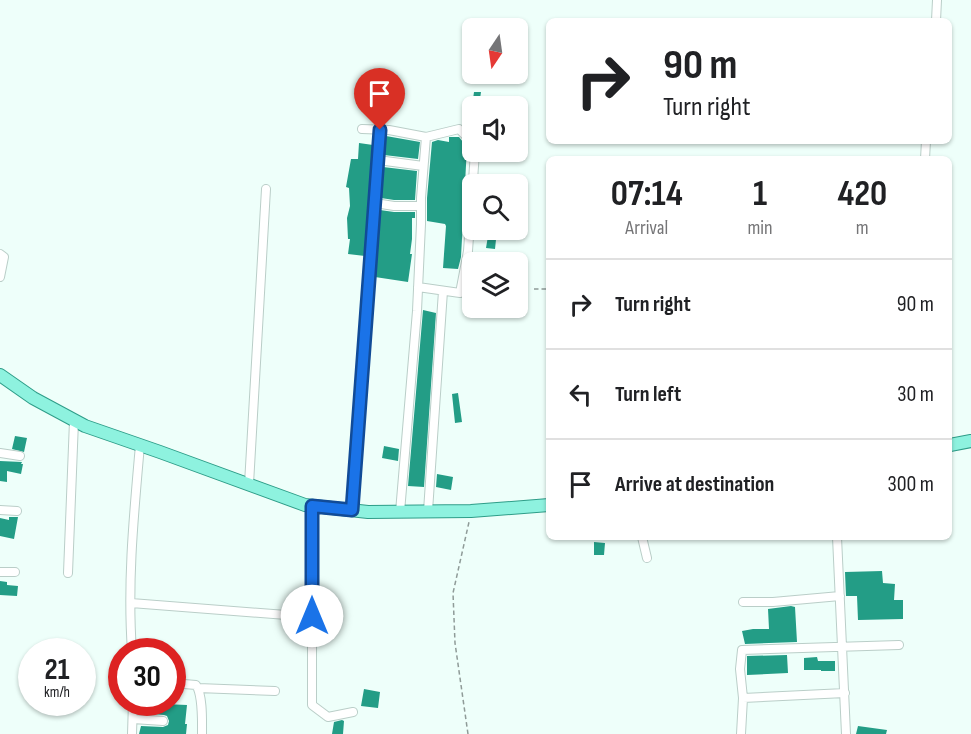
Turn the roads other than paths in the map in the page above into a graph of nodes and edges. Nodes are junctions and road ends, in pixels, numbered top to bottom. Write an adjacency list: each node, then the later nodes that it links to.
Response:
1 (937, 0): 2 (street)
2 (936, 18)
3 (362, 129): 4 (street)
4 (380, 130): 6 (street); 7 (street)
5 (462, 132): 6 (street)
6 (426, 137): 9 (street)
7 (378, 160): 9 (street); 11 (street)
8 (474, 162): 17 (street)
9 (423, 166): 12 (street)
10 (266, 189): 25 (street)
11 (375, 203): 12 (street); 29 (street)
12 (421, 206): 15 (street)
13 (0, 254): 14 (street)
14 (0, 277)
15 (418, 287): 16 (street); 32 (street)
16 (443, 291): 17 (street); 31 (street)
17 (460, 293)
18 (0, 375): 19 (main road)
19 (74, 421): 21 (main road); 38 (street)
20 (971, 441): 22 (main road)
21 (141, 445): 25 (main road); 41 (street)
22 (952, 445)
23 (0, 453): 24 (street)
24 (20, 456)
25 (249, 484): 27 (main road)
26 (546, 505): 31 (main road)
27 (312, 506): 29 (main road); 42 (street)
28 (0, 510): 30 (street)
29 (352, 510): 32 (main road)
30 (17, 511)
31 (428, 511): 32 (main road)
32 (400, 512)
33 (643, 540): 35 (street)
34 (837, 540): 39 (street)
35 (647, 558)
36 (0, 572): 37 (street)
37 (15, 572)
38 (68, 573)
39 (840, 596): 40 (street); 45 (street)
40 (743, 602)
41 (131, 603): 42 (street); 43 (street)
42 (312, 616): 51 (street)
43 (131, 638)
44 (899, 645): 45 (street)
45 (843, 646): 49 (street); 50 (street)
46 (186, 685): 47 (street)
47 (198, 688): 48 (street); 55 (street)
48 (275, 691)
49 (845, 693): 50 (street); 57 (street)
50 (743, 698): 56 (street)
51 (353, 712)
52 (133, 719): 53 (street); 54 (street)
53 (163, 721)
54 (132, 734)
55 (202, 734)
56 (741, 734)
57 (846, 734)

